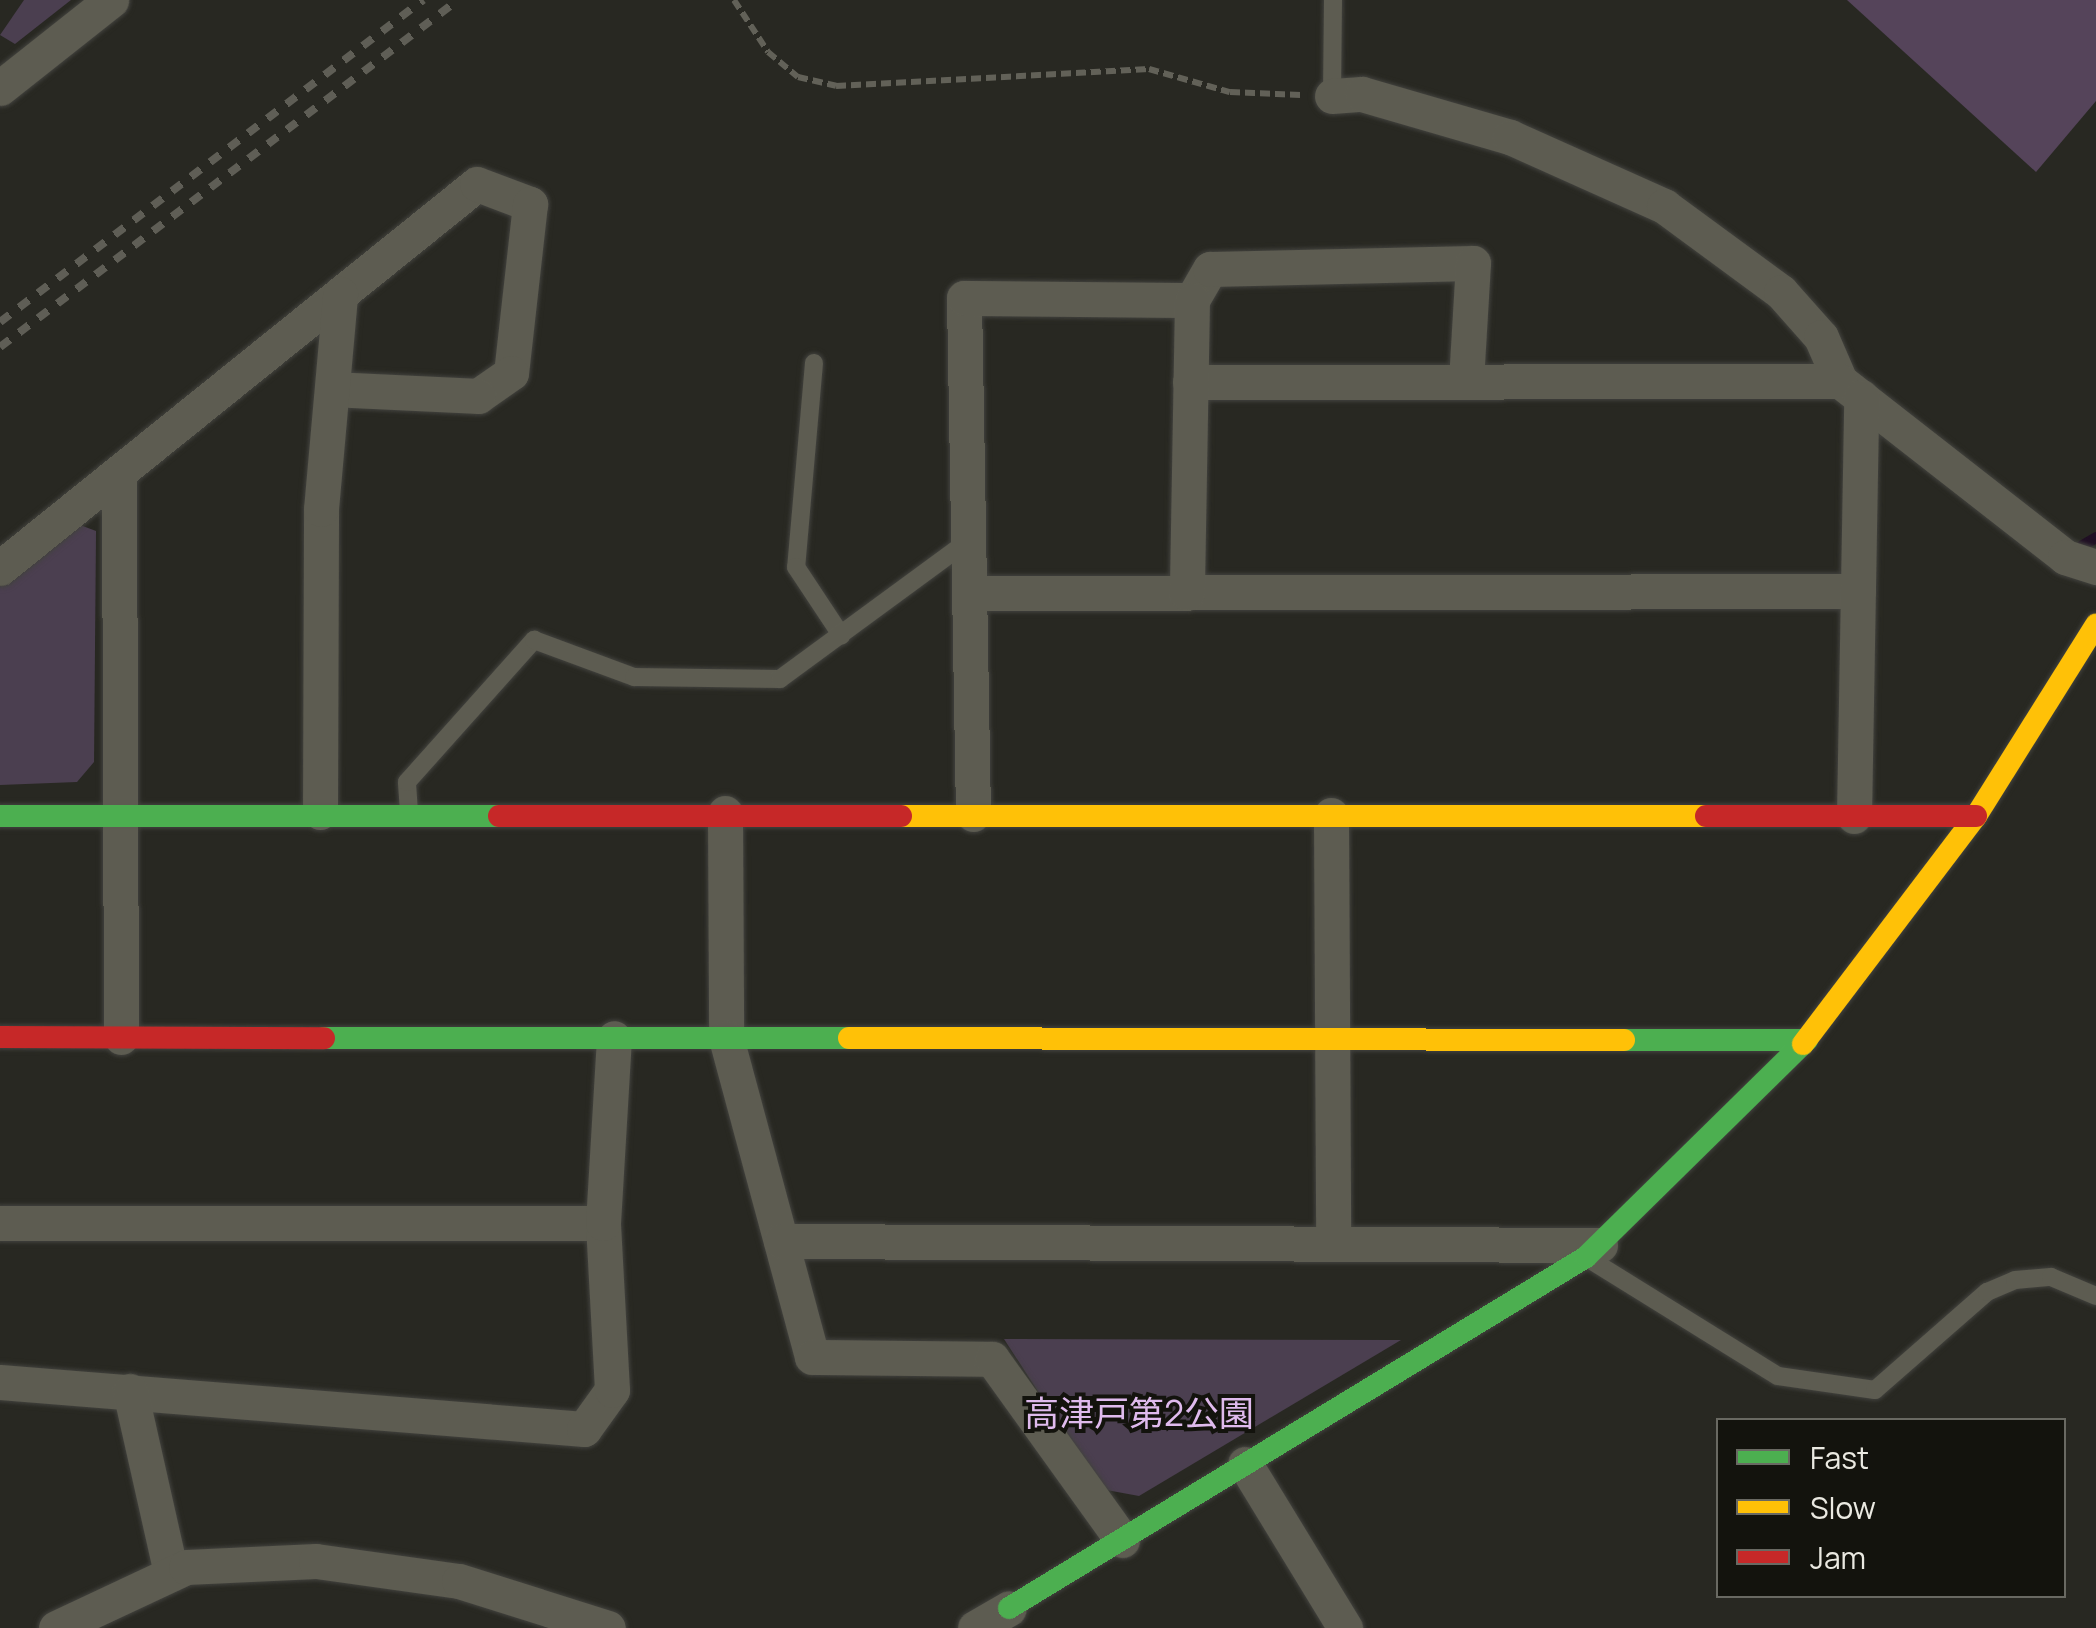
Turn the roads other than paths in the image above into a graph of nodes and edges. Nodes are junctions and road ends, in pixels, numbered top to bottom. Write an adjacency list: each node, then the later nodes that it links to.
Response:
1 (111, 0): 3 (street)
2 (1333, 0): 4 (lane)
3 (6, 74)
4 (1332, 96): 11 (street)
5 (340, 294): 10 (street); 10 (street); 12 (street)
6 (1192, 300): 8 (street); 9 (street); 13 (street)
7 (814, 363): 20 (lane)
8 (1466, 381): 9 (street); 11 (street)
9 (1190, 382): 17 (street)
10 (332, 389): 21 (street)
11 (1850, 389): 14 (street); 16 (street)
12 (119, 472): 15 (street); 24 (street)
13 (972, 538): 18 (street); 20 (lane)
14 (2096, 567)
15 (0, 568)
16 (1858, 591): 17 (street); 28 (street)
17 (1187, 593): 18 (street)
18 (974, 594): 25 (street)
19 (2096, 625): 29 (street)
20 (841, 635): 22 (lane)
21 (320, 812): 22 (street); 24 (street)
22 (409, 812): 23 (street)
23 (726, 813): 25 (street); 33 (street)
24 (122, 814): 27 (street); 31 (street)
25 (973, 814): 26 (street)
26 (1330, 815): 28 (street); 34 (street)
27 (0, 816)
28 (1854, 816): 29 (street)
29 (1976, 816): 35 (street)
30 (0, 1036): 31 (street)
31 (121, 1037): 32 (street)
32 (614, 1038): 33 (street); 37 (street)
33 (726, 1038): 34 (street); 38 (street)
34 (1332, 1039): 35 (street); 39 (street)
35 (1807, 1040): 40 (street)
36 (0, 1223): 37 (street)
37 (603, 1223): 43 (street)
38 (780, 1241): 39 (street); 45 (street)
39 (1333, 1244): 40 (street)
40 (1593, 1251): 41 (lane); 44 (street)
41 (2096, 1296)
42 (0, 1382): 43 (street)
43 (130, 1391): 46 (street)
44 (1245, 1464): 45 (street); 51 (street)
45 (1122, 1540): 47 (street)
46 (171, 1573): 48 (street); 49 (street)
47 (1009, 1608): 50 (street)
48 (56, 1628)
49 (608, 1628)
50 (975, 1628)
51 (1345, 1628)

